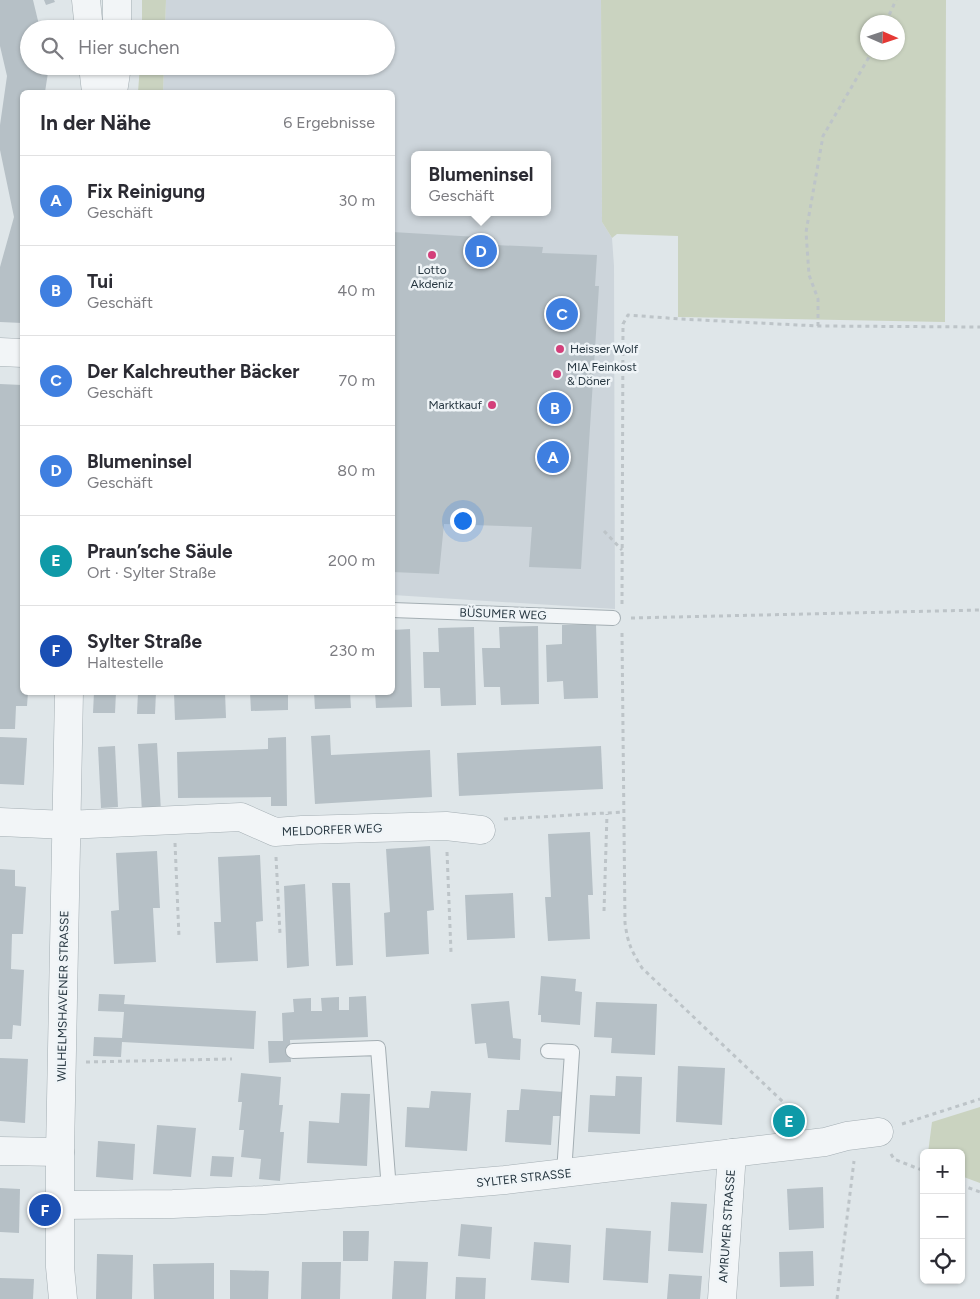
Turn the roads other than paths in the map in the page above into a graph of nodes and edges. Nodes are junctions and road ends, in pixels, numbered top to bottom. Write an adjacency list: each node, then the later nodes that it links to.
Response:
1 (86, 0): 3 (street)
2 (117, 0): 4 (street)
3 (88, 20)
4 (117, 20)
5 (94, 75): 7 (street)
6 (116, 75): 8 (street)
7 (96, 90)
8 (113, 90)
9 (0, 352): 10 (street)
10 (20, 353)
11 (395, 610): 12 (lane, BÜSUMER WEG)
12 (620, 618)
13 (69, 695): 15 (street, WILHELMSHAVENER STRASSE)
14 (0, 822): 15 (street, MELDORFER WEG)
15 (66, 824): 16 (street, MELDORFER WEG); 21 (street, WILHELMSHAVENER STRASSE)
16 (481, 830)
17 (293, 1051): 24 (lane)
18 (548, 1052): 23 (lane)
19 (879, 1132): 22 (street, SYLTER STRASSE)
20 (0, 1151): 21 (street)
21 (60, 1152): 25 (street, WILHELMSHAVENER STRASSE)
22 (732, 1153): 23 (street, SYLTER STRASSE); 27 (street, AMRUMER STRASSE)
23 (564, 1173): 24 (street, SYLTER STRASSE)
24 (389, 1190): 25 (street, SYLTER STRASSE)
25 (60, 1206): 26 (street, WILHELMSHAVENER STRASSE)
26 (63, 1299)
27 (722, 1299)

